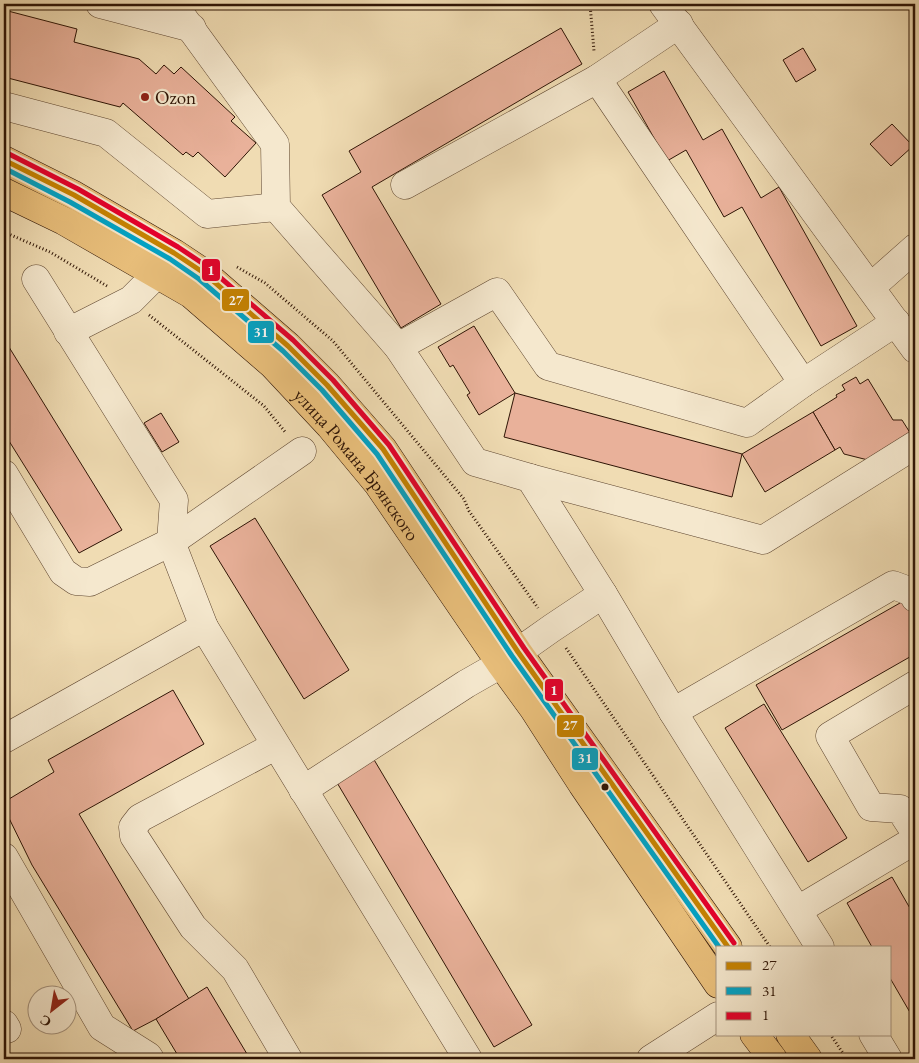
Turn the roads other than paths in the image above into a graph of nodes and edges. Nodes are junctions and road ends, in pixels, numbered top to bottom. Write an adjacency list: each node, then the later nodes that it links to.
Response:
1 (100, 4): 4 (street)
2 (174, 4): 4 (street)
3 (671, 14): 5 (street); 14 (street)
4 (192, 28): 10 (street)
5 (597, 79): 8 (street); 19 (street)
6 (4, 106): 10 (street)
7 (4, 160): 28 (main road, улица Романа Брянского)
8 (405, 185)
9 (4, 192): 12 (main road, улица Романа Брянского)
10 (276, 207): 17 (street)
11 (915, 248): 14 (street)
12 (157, 274): 16 (street); 28 (main road, улица Романа Брянского)
13 (36, 279): 16 (street)
14 (871, 287): 15 (street)
15 (896, 322): 18 (street); 19 (street)
16 (68, 332): 24 (street)
17 (398, 347): 19 (street); 23 (street)
18 (915, 349)
19 (803, 383)
20 (915, 445): 23 (street)
21 (302, 451): 24 (street)
22 (4, 474): 24 (street)
23 (530, 478): 25 (street)
24 (171, 542): 27 (street)
25 (603, 594): 28 (street); 30 (street)
26 (915, 598): 30 (street)
27 (204, 628): 31 (street); 32 (street)
28 (509, 658): 33 (street); 38 (main road, улица Романа Брянского); 40 (main road, улица Романа Брянского)
29 (915, 685): 34 (street)
30 (673, 712): 37 (street)
31 (4, 739)
32 (275, 746): 33 (street); 46 (street)
33 (303, 790): 47 (street)
34 (915, 832)
35 (915, 840): 37 (street)
36 (4, 857): 45 (street)
37 (798, 910): 39 (street)
38 (727, 946)
39 (819, 946)
40 (716, 981)
41 (716, 1017): 48 (street)
42 (756, 1036): 49 (main road)
43 (791, 1036): 50 (main road)
44 (874, 1036): 51 (street)
45 (150, 1059)
46 (288, 1059)
47 (468, 1059)
48 (651, 1059)
49 (773, 1059)
50 (808, 1059)
51 (888, 1059)

